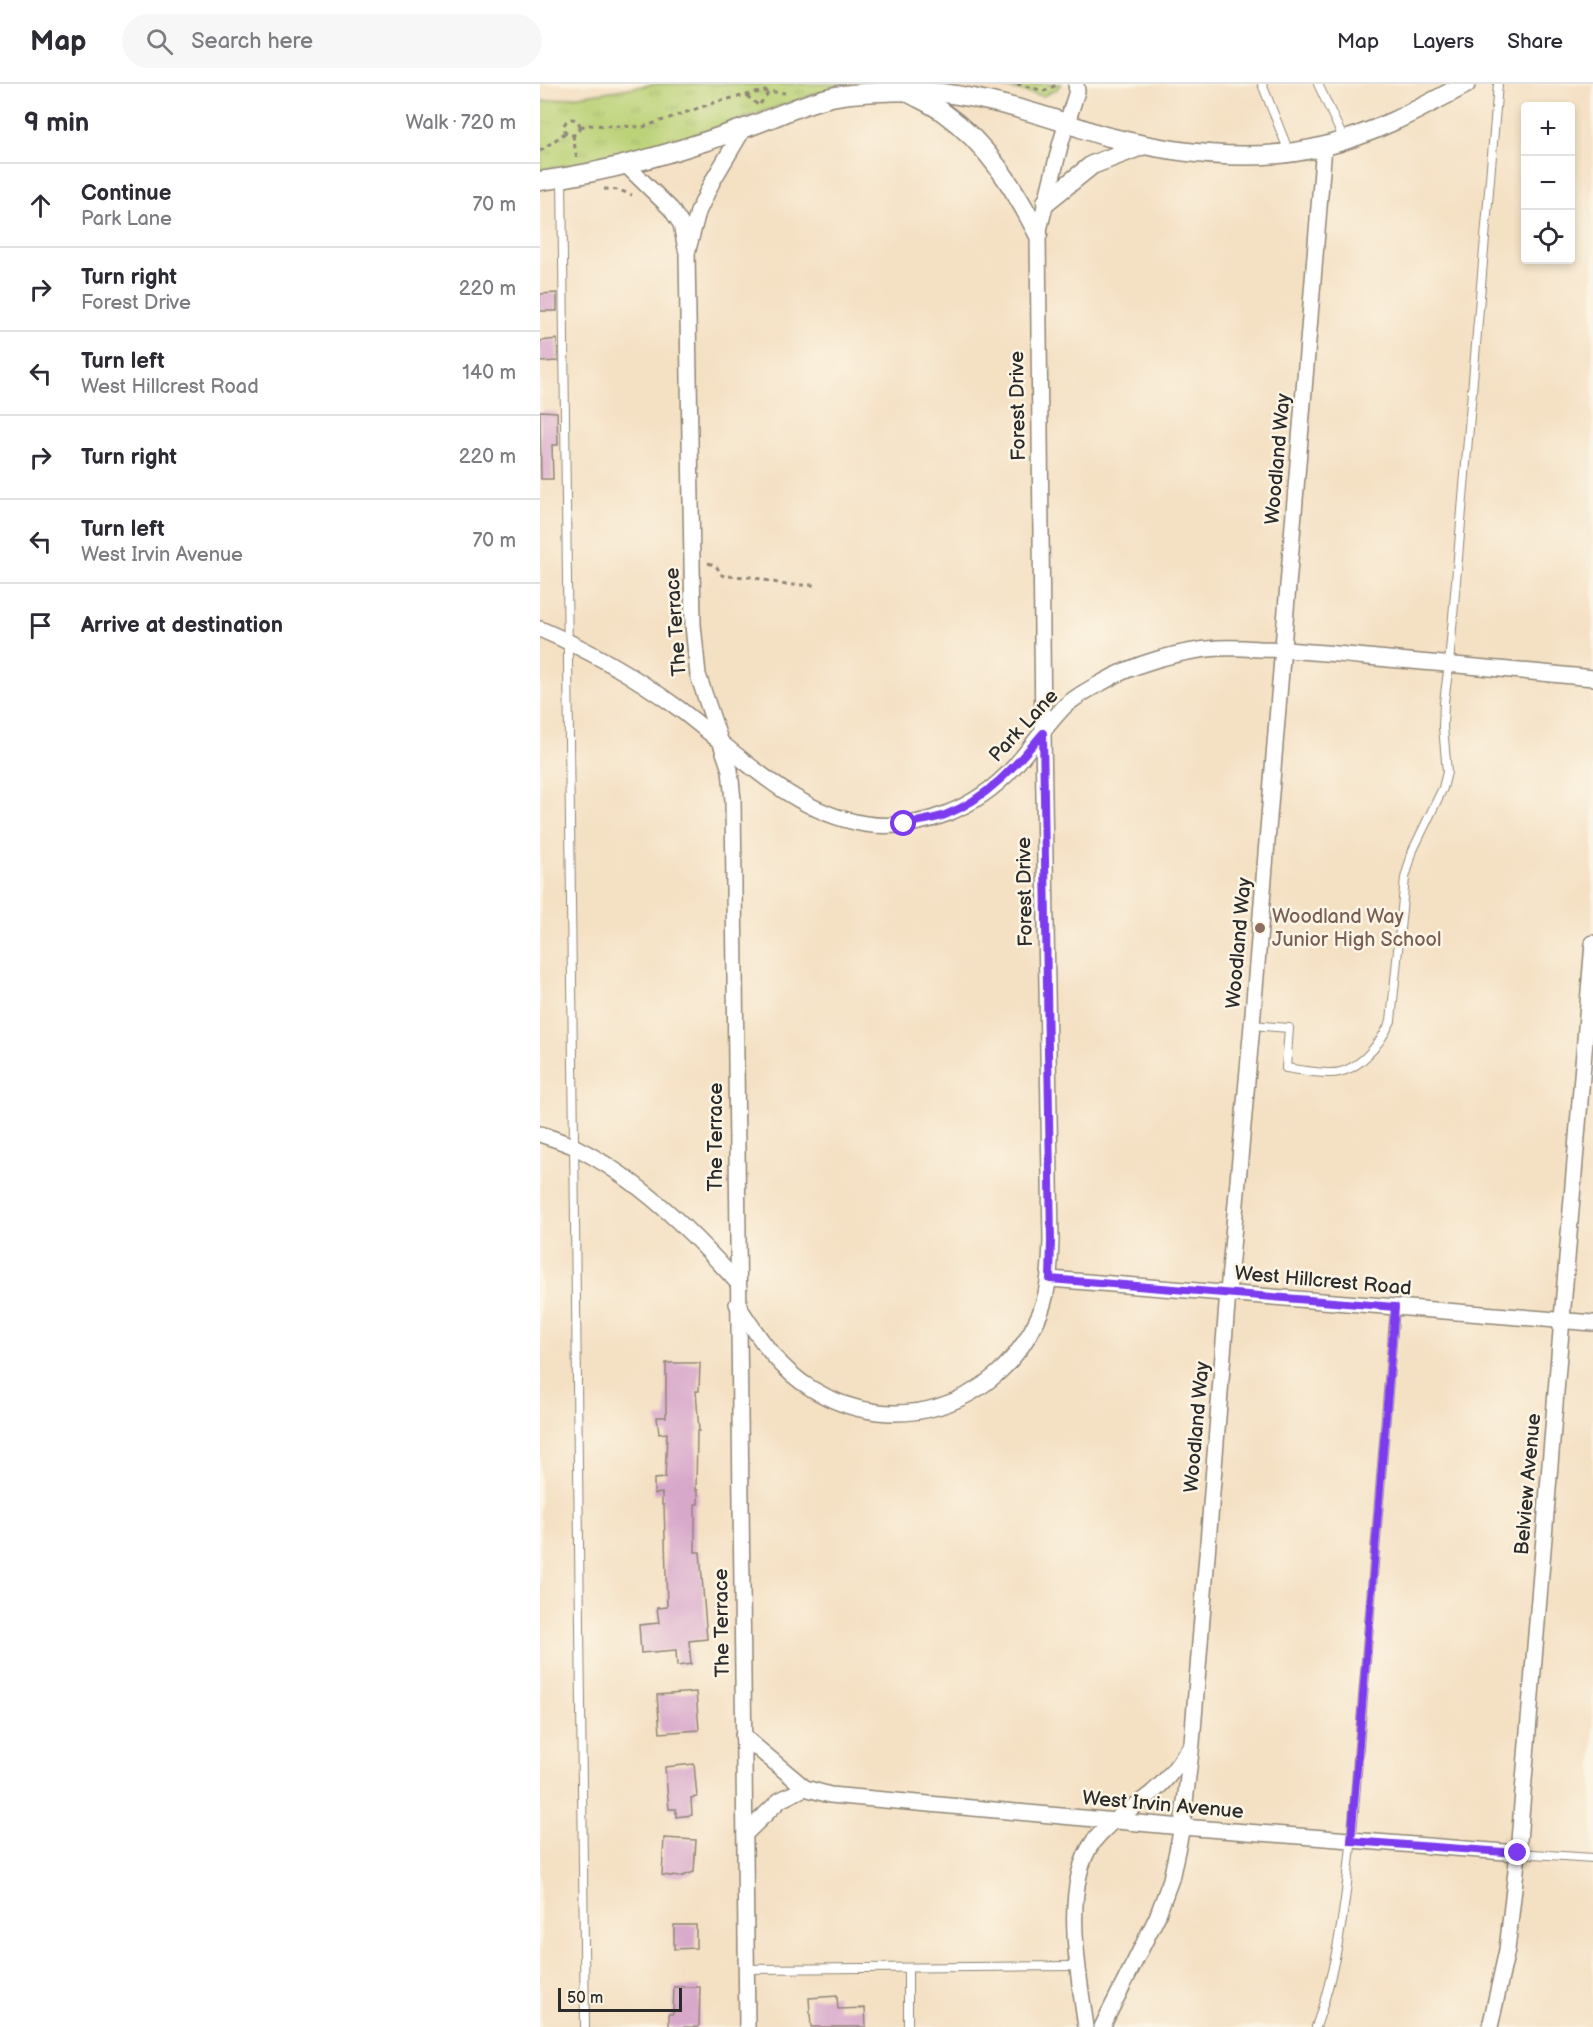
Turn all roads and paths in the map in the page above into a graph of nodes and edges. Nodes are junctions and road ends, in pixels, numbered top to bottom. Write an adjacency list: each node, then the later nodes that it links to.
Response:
1 (1017, 84): 2 (path)
2 (1058, 84)
3 (1076, 84): 12 (street, Forest Drive)
4 (1262, 84): 21 (lane)
5 (1318, 84): 17 (lane)
6 (1467, 84): 17 (street)
7 (1498, 84): 35 (lane)
8 (904, 91): 12 (street); 14 (street); 28 (street)
9 (770, 92): 10 (path); 11 (path); 13 (path)
10 (791, 93)
11 (759, 107)
12 (1067, 123): 18 (street); 27 (street, Forest Drive)
13 (580, 127): 15 (path); 16 (path)
14 (744, 128): 22 (street); 29 (street, The Terrace)
15 (565, 133): 16 (path); 20 (path)
16 (573, 135): 23 (path)
17 (1344, 140): 19 (street)
18 (1144, 146): 21 (street); 27 (street)
19 (1324, 146): 21 (street); 34 (street, Woodland Way)
20 (540, 151)
21 (1289, 152)
22 (625, 164): 23 (street); 29 (street, The Terrace)
23 (571, 177): 24 (street); 33 (lane)
24 (540, 181)
25 (599, 189): 26 (path)
26 (635, 196)
27 (1046, 202): 28 (street, Forest Drive)
28 (1038, 234): 37 (street, Forest Drive)
29 (687, 253): 30 (street, The Terrace)
30 (692, 560): 31 (path); 38 (street, The Terrace)
31 (815, 585)
32 (540, 629): 33 (street, Park Lane)
33 (567, 642): 38 (street, Park Lane); 42 (lane)
34 (1282, 650): 35 (street, Park Lane); 37 (street, Park Lane); 40 (street, Woodland Way)
35 (1449, 664): 36 (street, Park Lane); 40 (lane)
36 (1593, 678)
37 (1043, 733): 38 (street, Park Lane); 43 (street, Forest Drive)
38 (721, 741): 44 (street, The Terrace)
39 (1593, 943): 48 (street, Belview Avenue)
40 (1252, 1025): 45 (street, Woodland Way)
41 (540, 1134): 42 (street)
42 (574, 1147): 44 (street); 62 (lane)
43 (1050, 1279): 45 (street, West Hillcrest Road); 46 (street, Forest Drive)
44 (737, 1282): 46 (street, The Terrace)
45 (1228, 1293): 47 (street, West Hillcrest Road); 51 (street, Woodland Way)
46 (737, 1304): 50 (street, The Terrace)
47 (1395, 1307): 48 (street, West Hillcrest Road); 56 (lane)
48 (1562, 1320): 49 (street, West Hillcrest Road); 57 (street, Belview Avenue)
49 (1593, 1323)
50 (743, 1736): 52 (street, West Irvin Avenue); 55 (street, The Terrace)
51 (1192, 1743): 53 (street, Woodland Way); 54 (street, Woodland Way)
52 (805, 1788): 53 (street, West Irvin Avenue); 55 (street)
53 (1113, 1821): 54 (street, West Irvin Avenue); 59 (street, Woodland Way)
54 (1182, 1827): 56 (street, West Irvin Avenue); 66 (street, Woodland Way)
55 (745, 1834): 61 (street, The Terrace)
56 (1351, 1841): 57 (street, West Irvin Avenue); 67 (lane)
57 (1518, 1853): 58 (lane); 68 (street, Belview Avenue)
58 (1593, 1858)
59 (1077, 1966): 60 (lane); 65 (street, Woodland Way)
60 (908, 1968): 61 (lane); 64 (lane)
61 (746, 1969): 63 (street, The Terrace)
62 (585, 2027)
63 (747, 2027)
64 (908, 2027)
65 (1086, 2027)
66 (1102, 2027)
67 (1317, 2027)
68 (1490, 2027)

